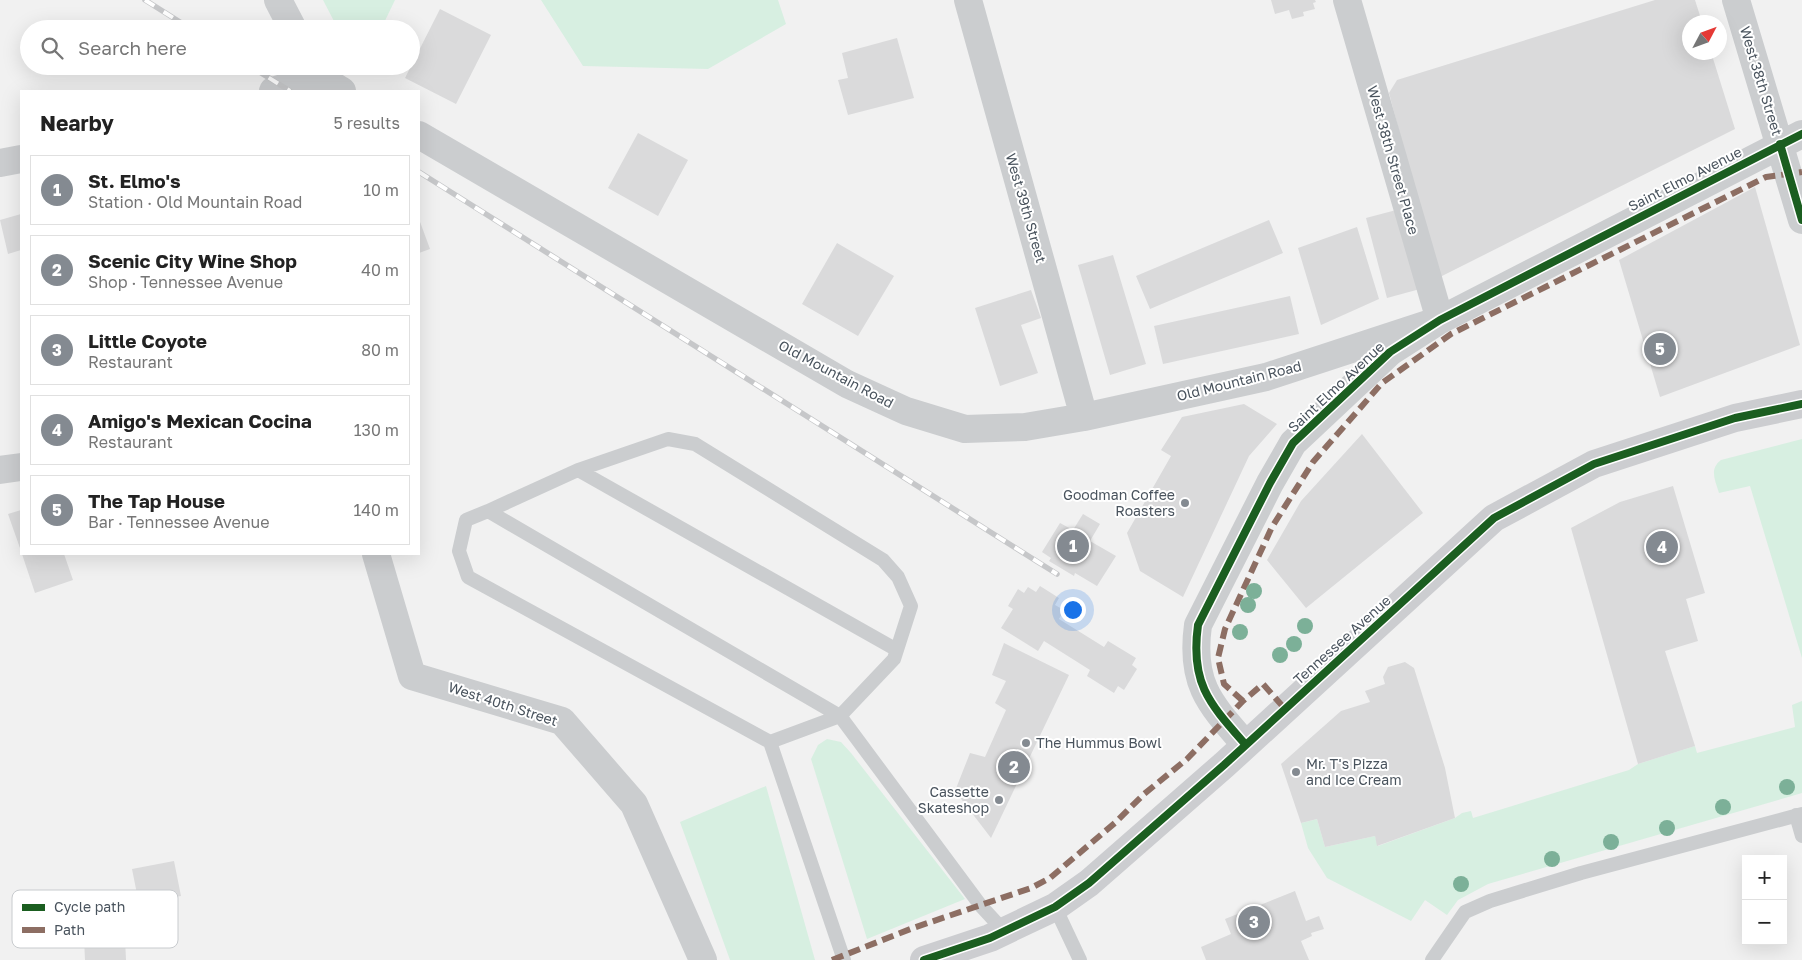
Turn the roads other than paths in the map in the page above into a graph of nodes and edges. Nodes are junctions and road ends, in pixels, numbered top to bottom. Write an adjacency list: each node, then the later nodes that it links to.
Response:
1 (278, 0): 5 (street)
2 (970, 0): 17 (street, West 39th Street)
3 (1347, 0): 15 (street, West 38th Street Place)
4 (1736, 0): 11 (street, West 38th Street)
5 (288, 20)
6 (309, 75): 8 (street)
7 (320, 75): 9 (street)
8 (275, 90)
9 (341, 90)
10 (420, 137): 17 (street, Old Mountain Road)
11 (1791, 139): 14 (street, West 38th Street); 15 (street, Saint Elmo Avenue)
12 (20, 159): 13 (street)
13 (0, 163)
14 (1802, 220)
15 (1440, 320): 17 (street, Old Mountain Road); 26 (street, Saint Elmo Avenue)
16 (1802, 404): 26 (main road, Tennessee Avenue)
17 (1084, 417)
18 (20, 467): 19 (street)
19 (0, 470)
20 (578, 470): 21 (lane); 23 (lane); 23 (lane)
21 (488, 511): 24 (lane); 25 (lane)
22 (376, 555): 32 (street, West 40th Street)
23 (897, 650): 24 (lane)
24 (840, 716): 25 (lane); 30 (lane)
25 (770, 742): 33 (lane)
26 (1245, 744): 29 (main road, Tennessee Avenue)
27 (1799, 814): 28 (lane); 35 (lane)
28 (1802, 836)
29 (1055, 907): 30 (main road, Tennessee Avenue); 34 (lane)
30 (1004, 931): 31 (main road, Tennessee Avenue)
31 (933, 958)
32 (703, 960)
33 (844, 960)
34 (1080, 960)
35 (1432, 960)

